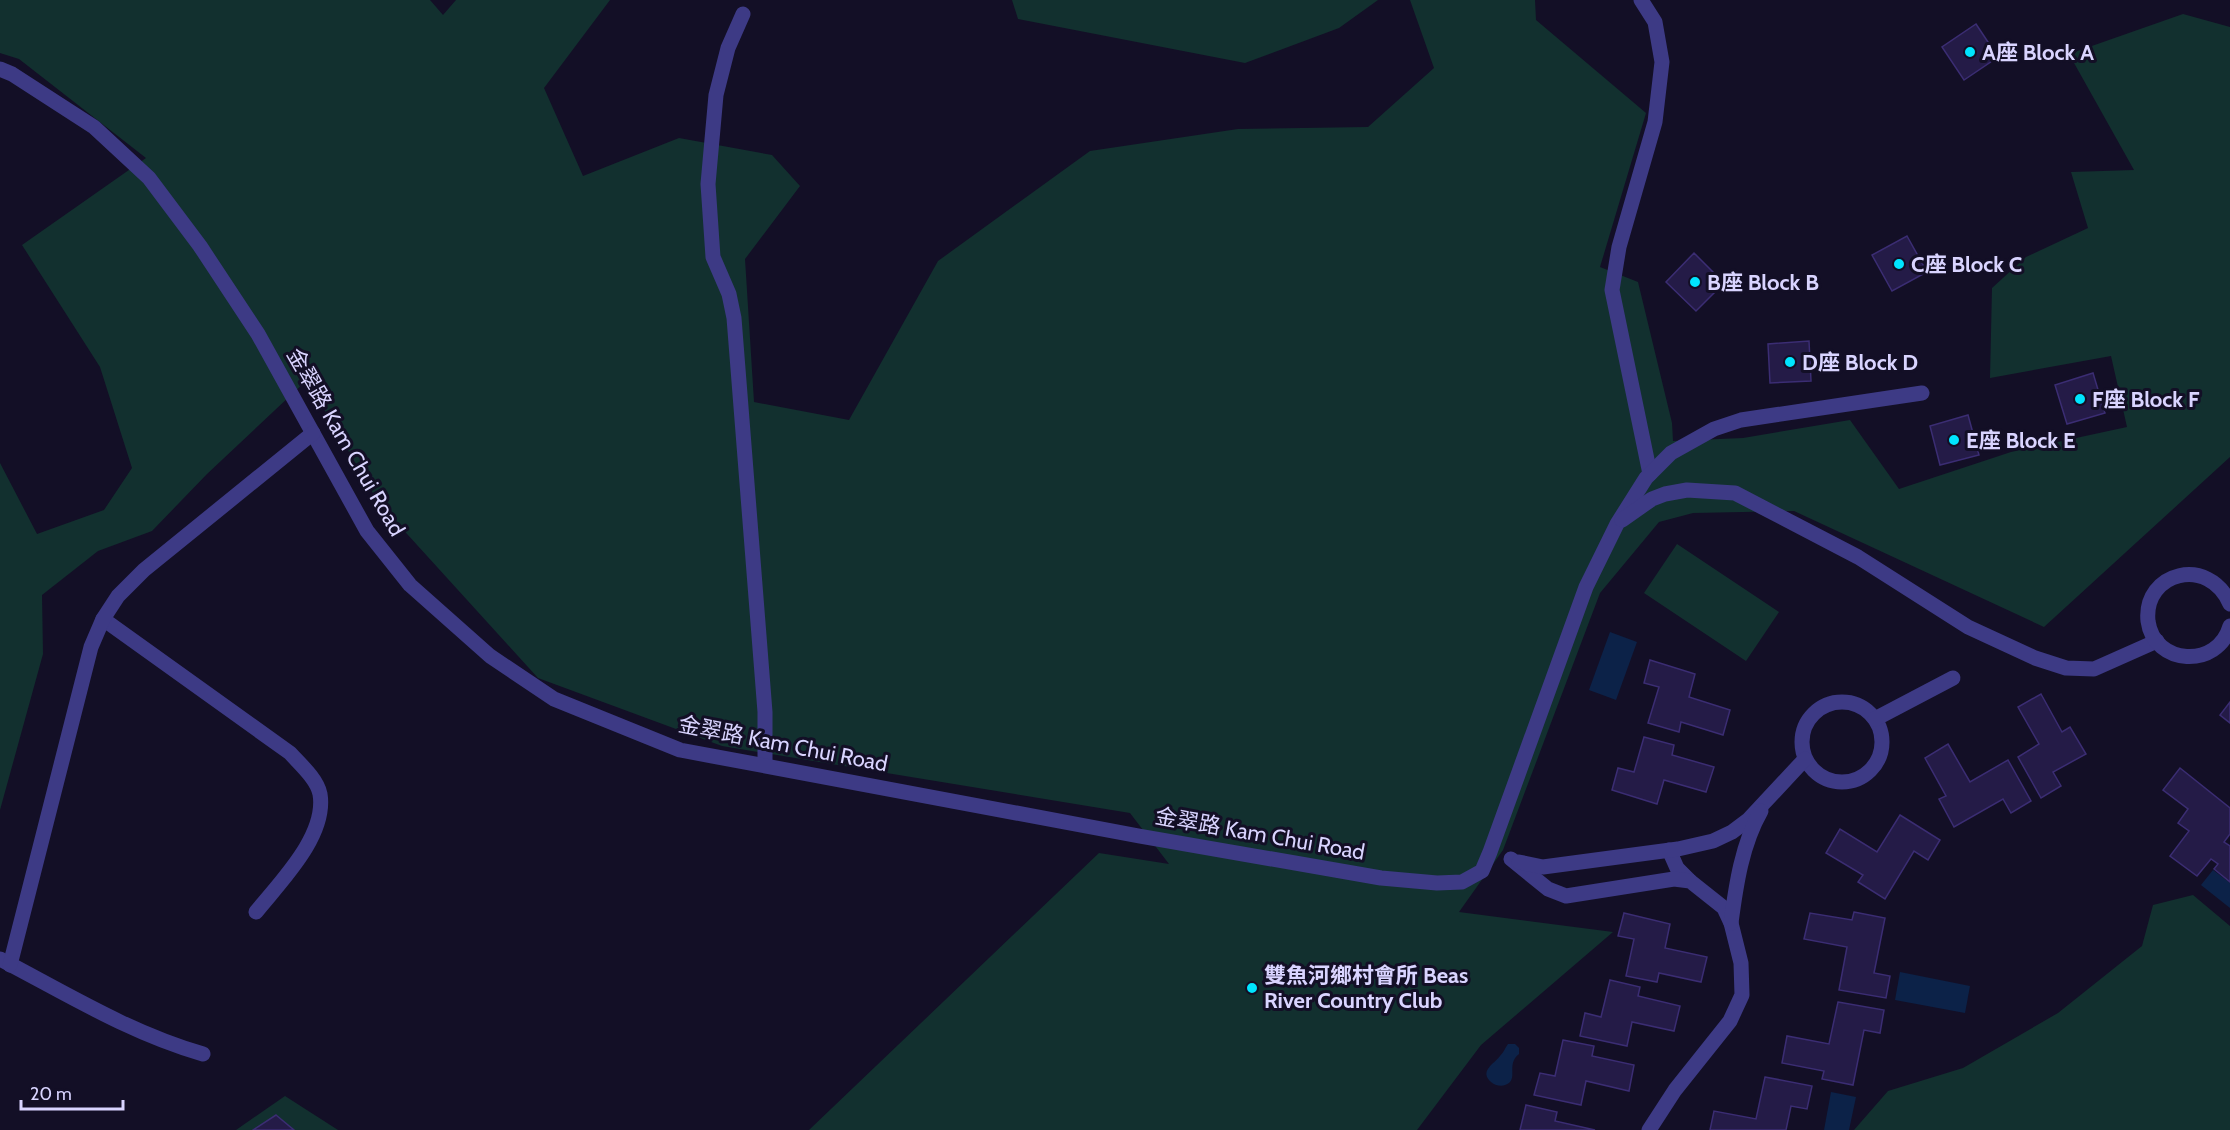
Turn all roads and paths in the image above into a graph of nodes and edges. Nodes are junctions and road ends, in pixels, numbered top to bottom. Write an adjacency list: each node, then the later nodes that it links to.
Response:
1 (1641, 0): 6 (street)
2 (743, 15): 15 (street)
3 (0, 69): 5 (street, 金翠路 Kam Chui Road)
4 (1922, 393): 6 (street, 金翠路 Kam Chui Road)
5 (313, 433): 9 (street); 15 (street, 金翠路 Kam Chui Road)
6 (1650, 474): 7 (street, 金翠路 Kam Chui Road)
7 (1617, 524): 11 (street); 18 (street, 金翠路 Kam Chui Road)
8 (2230, 604): 11 (street)
9 (103, 619): 21 (street); 23 (street)
10 (2230, 626): 11 (street)
11 (2157, 640)
12 (1953, 678): 13 (street)
13 (1875, 719): 14 (street); 14 (street)
14 (1805, 759): 16 (street)
15 (765, 765): 18 (street, 金翠路 Kam Chui Road)
16 (1768, 798): 17 (street); 22 (street)
17 (1669, 850): 19 (street); 20 (street)
18 (1490, 852): 19 (street)
19 (1511, 859): 20 (street)
20 (1690, 881): 22 (street)
21 (256, 912)
22 (1731, 923): 25 (street)
23 (5, 962): 24 (street)
24 (203, 1054)
25 (1649, 1130)

